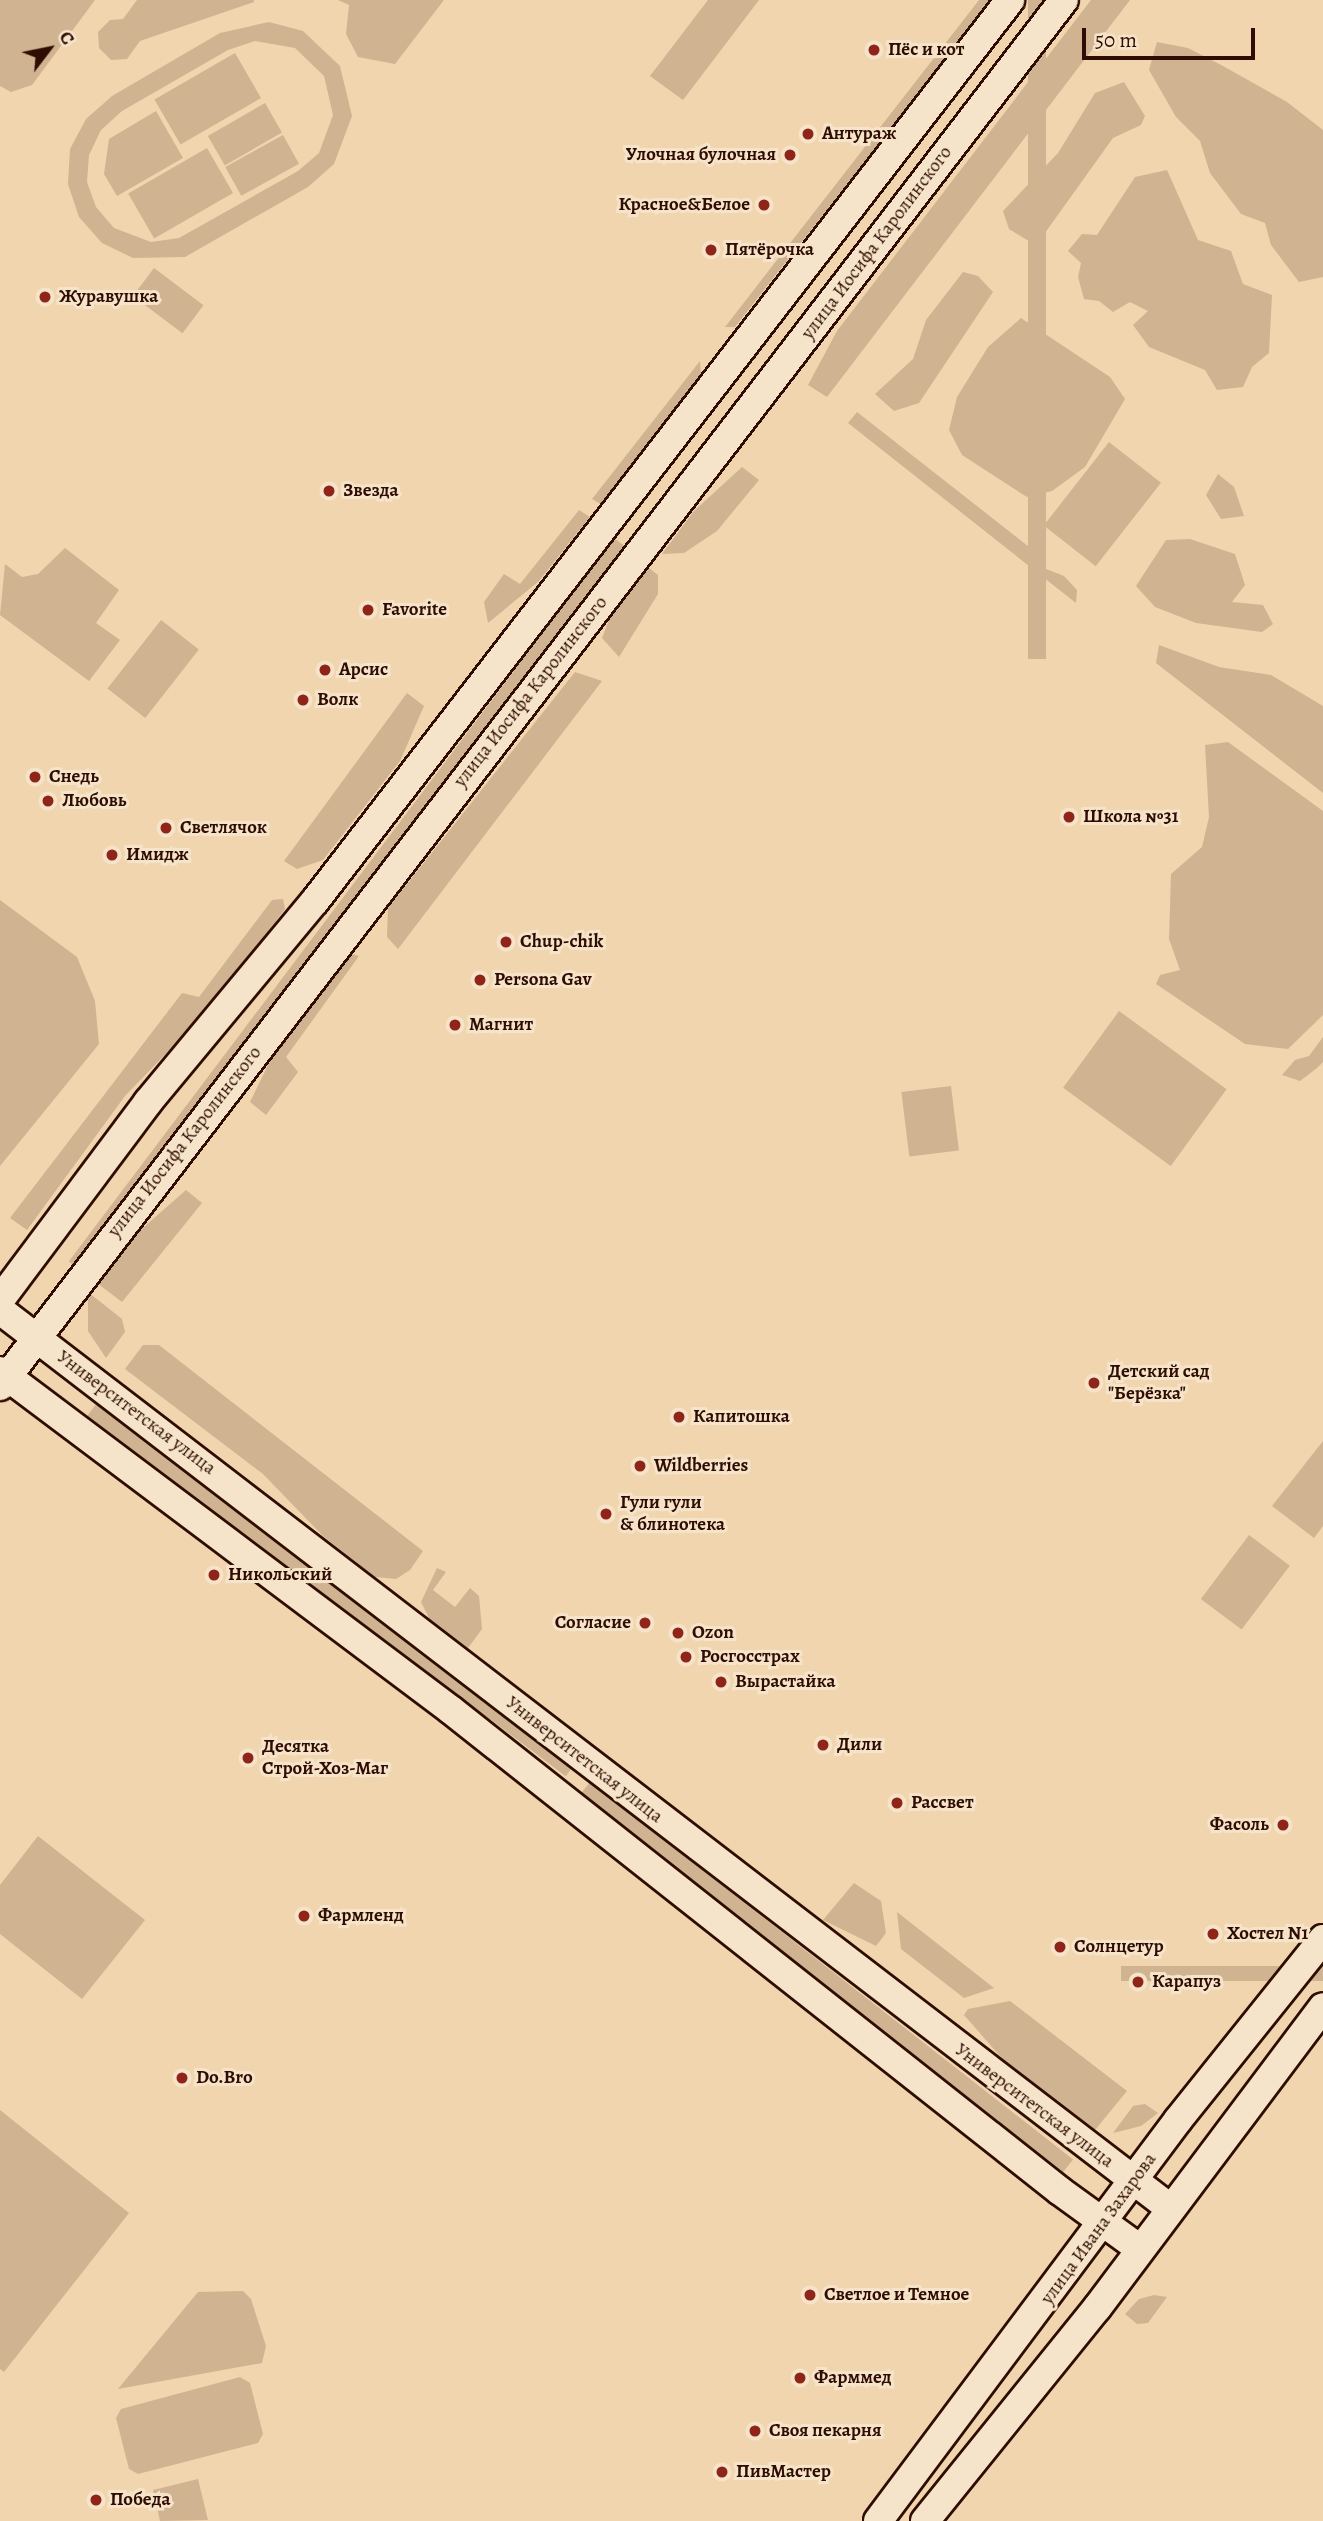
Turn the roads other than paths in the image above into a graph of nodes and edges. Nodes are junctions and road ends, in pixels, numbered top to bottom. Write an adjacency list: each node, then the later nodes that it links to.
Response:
1 (1010, 0): 3 (main road)
2 (1064, 0): 5 (main road, улица Иосифа Каролинского)
3 (0, 1300)
4 (0, 1310): 5 (main road, Университетская улица)
5 (36, 1337): 6 (main road, улица Иосифа Каролинского); 9 (main road, Университетская улица)
6 (2, 1378): 11 (main road)
7 (1323, 1938): 9 (main road, улица Ивана Захарова)
8 (1323, 2007): 10 (main road)
9 (1134, 2181): 10 (main road, Университетская улица); 11 (main road, улица Ивана Захарова)
10 (1170, 2208): 12 (main road)
11 (1104, 2223): 12 (main road); 13 (main road, улица Ивана Захарова)
12 (1140, 2249): 14 (main road)
13 (878, 2521)
14 (925, 2521)

